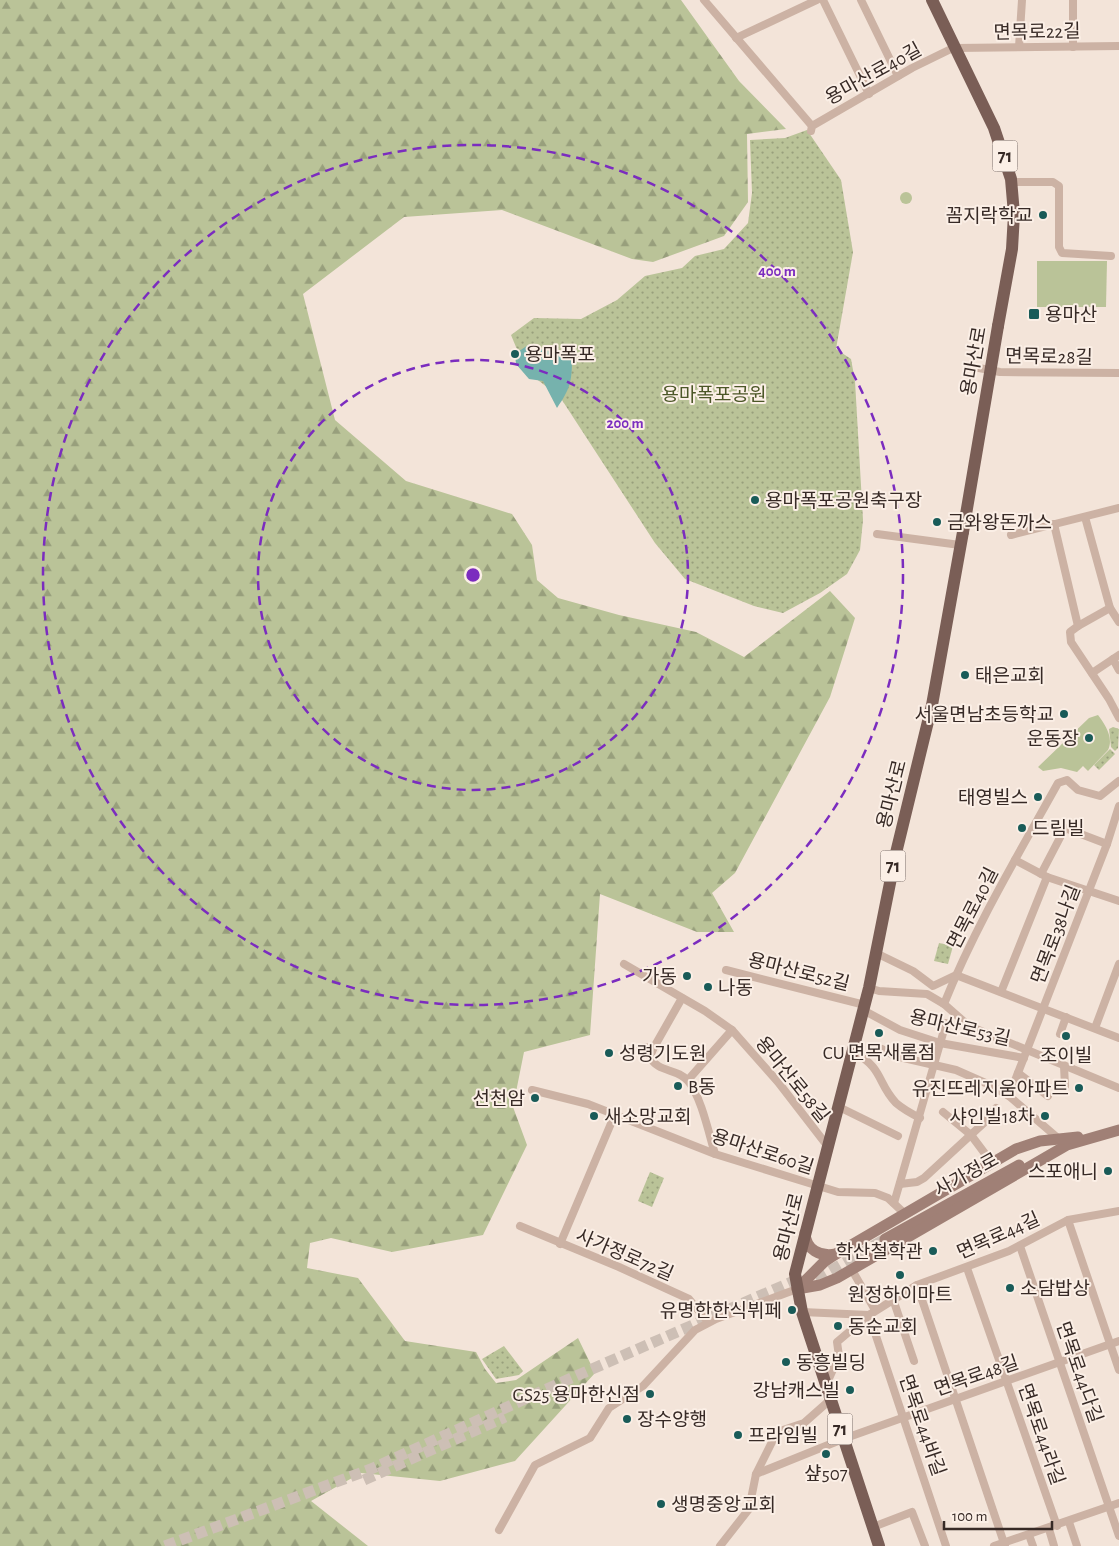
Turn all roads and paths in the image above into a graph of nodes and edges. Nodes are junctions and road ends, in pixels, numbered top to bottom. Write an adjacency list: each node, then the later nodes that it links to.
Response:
1 (704, 0): 8 (street)
2 (817, 0): 8 (street)
3 (823, 0): 14 (street)
4 (861, 0): 13 (street)
5 (932, 0): 12 (main road, 용마산로 / 71)
6 (1022, 0): 11 (street)
7 (1073, 0): 9 (street)
8 (736, 38): 14 (street, 용마산로40길)
9 (1073, 46): 10 (street, 면목로22길); 11 (street, 면목로22길)
10 (1119, 46)
11 (1019, 47): 12 (street, 면목로22길)
12 (955, 48): 13 (street, 용마산로40길); 15 (main road, 용마산로 / 71)
13 (898, 76): 14 (street, 용마산로40길)
14 (869, 94)
15 (1012, 182): 16 (street); 24 (main road, 용마산로 / 71, bridge)
16 (1111, 256)
17 (980, 368): 18 (street, 면목로28길)
18 (1119, 373)
19 (1119, 508): 20 (street)
20 (1086, 517): 21 (street); 25 (street)
21 (1054, 524): 23 (street); 27 (street)
22 (877, 534): 24 (street)
23 (1011, 536)
24 (960, 545): 41 (main road, 용마산로 / 71)
25 (1110, 608): 26 (street); 27 (street)
26 (1119, 622)
27 (1078, 626): 30 (street)
28 (1116, 657): 29 (street); 30 (street)
29 (1119, 670)
30 (1092, 673): 31 (street)
31 (1109, 699): 32 (street); 33 (street)
32 (1119, 700)
33 (1119, 718)
34 (1119, 781): 37 (street)
35 (1119, 806): 36 (street, 면목로38나길)
36 (1107, 844): 38 (street); 39 (street, 면목로38나길)
37 (1015, 860): 38 (street, 면목로40길); 45 (street, 면목로40길)
38 (1044, 875): 39 (street, 면목로40길); 47 (street)
39 (1089, 890): 40 (street, 면목로40길); 51 (street, 면목로38나길)
40 (1119, 901)
41 (876, 953): 45 (street); 46 (main road, 용마산로 / 71)
42 (624, 964): 48 (street, 용마산로58길)
43 (1119, 964): 54 (street)
44 (726, 970): 50 (street, 용마산로52길)
45 (956, 975): 47 (street); 49 (street, 면목로40길)
46 (868, 988): 49 (street); 50 (main road, 용마산로 / 71)
47 (1001, 992): 51 (street)
48 (682, 998): 55 (street, 용마산로58길); 60 (street)
49 (944, 1004): 63 (street)
50 (864, 1008): 58 (street, 용마산로53길); 62 (main road, 용마산로 / 71)
51 (1044, 1008): 52 (street); 63 (street, 면목로38나길)
52 (1066, 1017): 54 (street); 56 (street)
53 (946, 1024): 58 (street)
54 (1095, 1028): 57 (street)
55 (732, 1030): 67 (street, 용마산로58길); 82 (street, 용마산로58길)
56 (1060, 1034)
57 (1119, 1038)
58 (940, 1043): 63 (street, 용마산로53길); 64 (street)
59 (640, 1048): 60 (street)
60 (653, 1049): 67 (street)
61 (882, 1049): 64 (street)
62 (854, 1052): 73 (main road, 용마산로 / 71); 77 (street)
63 (1025, 1054): 65 (street); 66 (street, 면목로38나길)
64 (933, 1066): 71 (street); 77 (street)
65 (1064, 1066): 68 (street); 69 (street)
66 (1018, 1073): 71 (street, 면목로38나길); 72 (street)
67 (688, 1080): 83 (street)
68 (1065, 1086)
69 (1119, 1088)
70 (532, 1090): 76 (street, 용마산로60길)
71 (1009, 1096): 81 (street)
72 (1048, 1096)
73 (839, 1107): 80 (street); 82 (main road, 용마산로 / 71)
74 (996, 1108): 79 (street)
75 (943, 1112): 79 (street)
76 (614, 1114): 83 (street, 용마산로60길); 93 (street)
77 (920, 1118): 85 (street)
78 (1119, 1130): 81 (main road)
79 (970, 1135): 84 (street); 85 (street)
80 (898, 1136)
81 (1059, 1141): 81 (main road, 사가정로); 84 (main road); 97 (main road)
82 (829, 1148): 86 (main road, 용마산로 / 71)
83 (715, 1154): 86 (street, 용마산로60길)
84 (992, 1163): 89 (main road)
85 (900, 1184): 87 (street)
86 (818, 1186): 87 (street, 용마산로60길); 92 (main road, 용마산로 / 71)
87 (894, 1203): 89 (street, 용마산로60길)
88 (1119, 1211): 90 (street, 면목로44길)
89 (904, 1213): 95 (main road)
90 (1068, 1220): 94 (street, 면목로44길); 107 (street)
91 (520, 1226): 93 (street, 사가정로72길)
92 (805, 1234): 95 (main road); 100 (main road, 용마산로 / 71)
93 (560, 1244): 105 (street, 사가정로72길)
94 (1020, 1246): 96 (street, 면목로44길); 109 (street, 면목로44다길)
95 (831, 1257): 98 (main road); 100 (main road)
96 (967, 1268): 99 (street, 면목로44길); 111 (street, 면목로44라길)
97 (852, 1270): 98 (main road); 102 (street)
98 (837, 1278): 100 (main road)
99 (917, 1285): 101 (street, 면목로44길); 113 (street)
100 (797, 1289): 103 (main road, 용마산로 / 71); 105 (street)
101 (893, 1299): 102 (street, 면목로44길); 108 (street)
102 (875, 1310): 104 (street, 면목로44길)
103 (802, 1312): 104 (street); 112 (main road, 용마산로 / 71)
104 (868, 1316): 112 (street); 115 (street, 면목로44바길)
105 (708, 1322): 123 (street)
106 (1119, 1341): 107 (street, 면목로48길)
107 (1110, 1344): 109 (street, 면목로48길); 110 (street)
108 (914, 1361)
109 (1060, 1362): 111 (street, 면목로48길); 119 (street, 면목로44다길)
110 (1119, 1370)
111 (1007, 1382): 113 (street, 면목로48길); 121 (street, 면목로44라길)
112 (826, 1386): 114 (main road, 용마산로 / 71)
113 (956, 1399): 115 (street, 면목로48길); 126 (street)
114 (830, 1400): 116 (main road, 용마산로 / 71); 117 (street)
115 (904, 1417): 116 (street, 면목로48길); 130 (street, 면목로44바길)
116 (843, 1438): 117 (street, 면목로48길); 122 (main road, 용마산로 / 71)
117 (756, 1474): 127 (street)
118 (1119, 1503): 119 (street)
119 (1109, 1507): 120 (street); 125 (street, 면목로44다길)
120 (1069, 1522): 121 (street); 134 (street)
121 (1053, 1527): 124 (street); 133 (street, 면목로44라길)
122 (873, 1528): 128 (main road, 용마산로 / 71); 129 (street)
123 (498, 1530)
124 (1030, 1535): 126 (street); 132 (street)
125 (1119, 1536)
126 (1004, 1544): 131 (street)
127 (720, 1546)
128 (879, 1546)
129 (924, 1546)
130 (946, 1546)
131 (994, 1546)
132 (1033, 1546)
133 (1054, 1546)
134 (1077, 1546)

